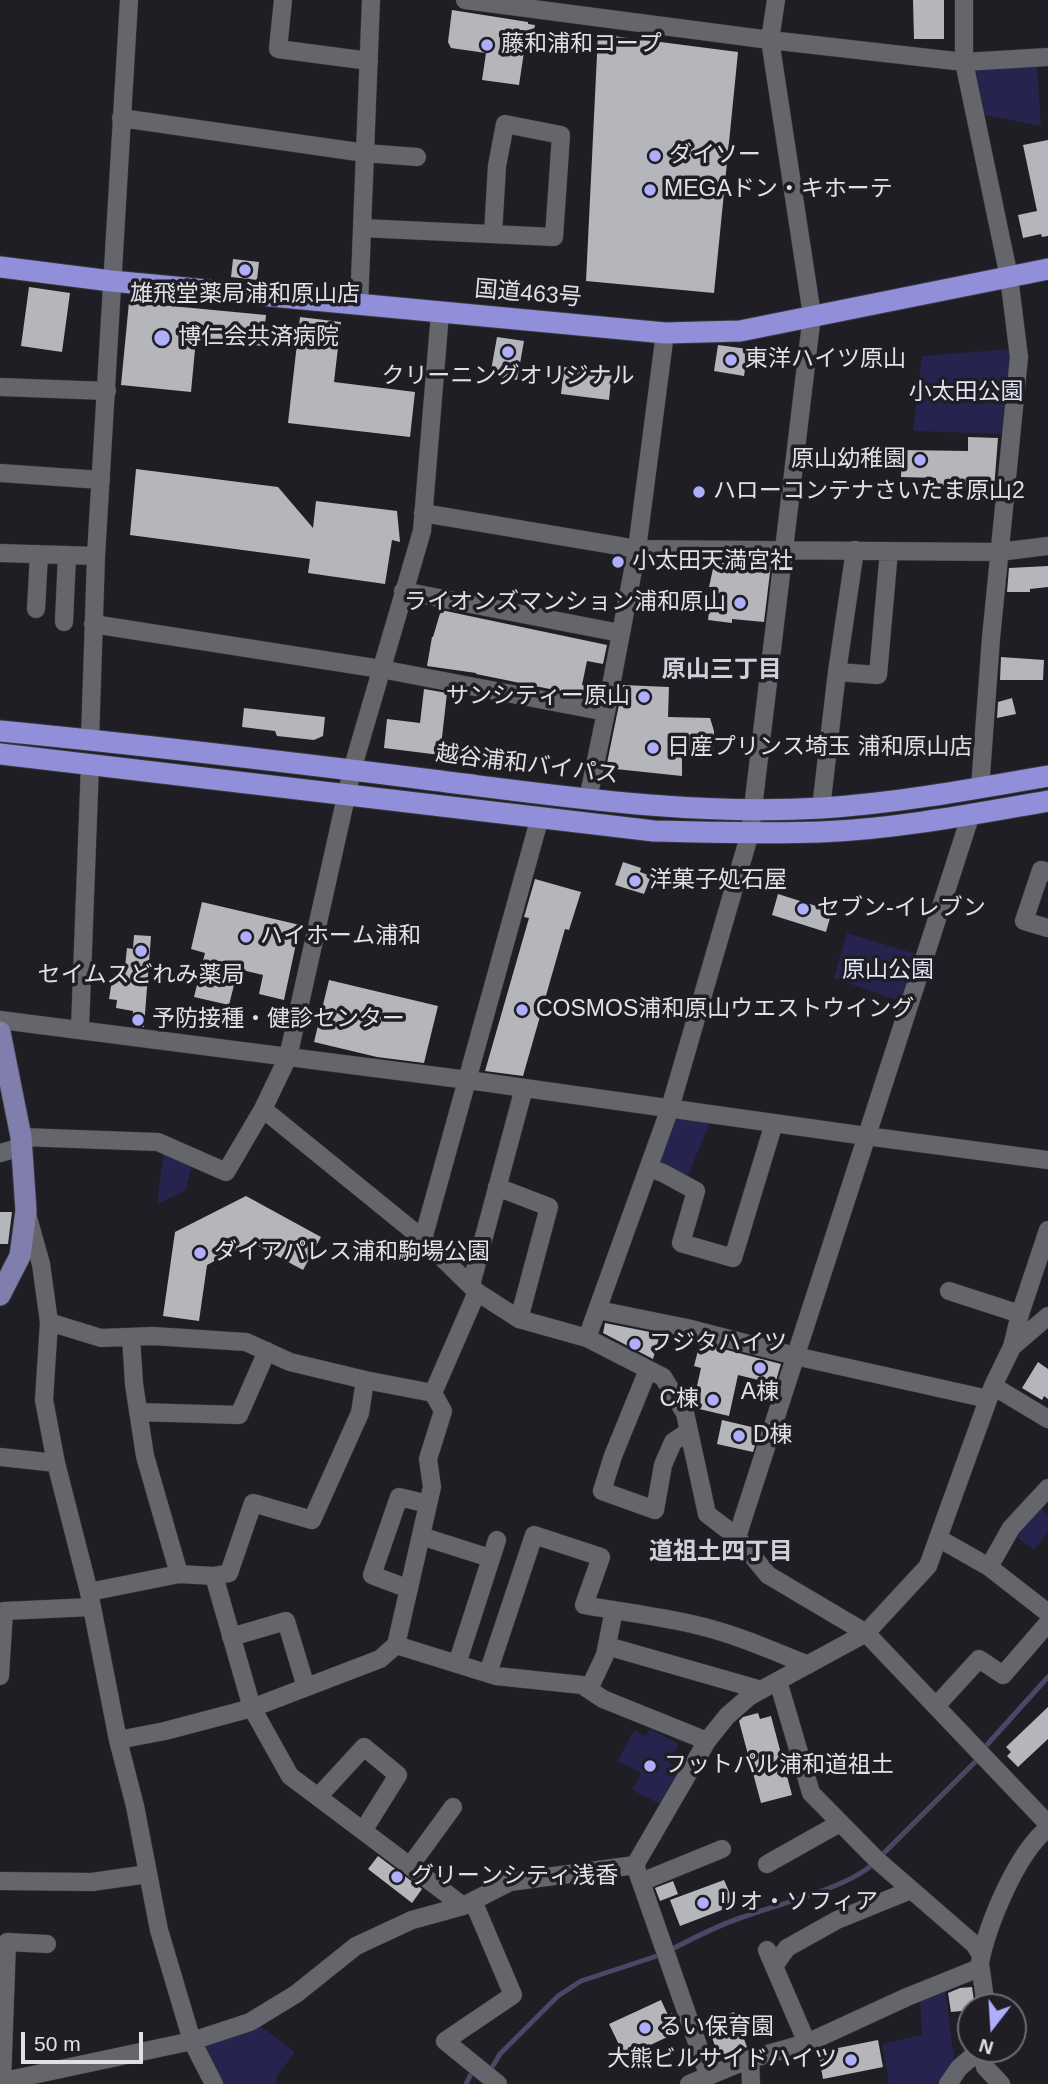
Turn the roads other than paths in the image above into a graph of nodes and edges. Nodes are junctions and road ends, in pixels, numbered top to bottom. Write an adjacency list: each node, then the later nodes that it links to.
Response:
1 (129, 0): 12 (street)
2 (283, 0): 10 (street)
3 (371, 0): 10 (street)
4 (466, 0): 7 (street)
5 (776, 0): 8 (street)
6 (964, 0): 11 (street)
7 (572, 7): 8 (street)
8 (770, 40): 11 (street); 23 (street)
9 (1048, 57): 11 (street)
10 (369, 61): 13 (street)
11 (964, 62): 19 (street)
12 (121, 118): 13 (street); 20 (street)
13 (365, 153): 14 (street); 15 (street)
14 (417, 157)
15 (362, 228): 16 (street); 21 (street)
16 (493, 234): 16 (street)
17 (0, 267): 20 (highway, 国道463号)
18 (1048, 269): 19 (highway, 国道463号)
19 (1009, 277): 23 (highway, 国道463号); 35 (street)
20 (111, 281): 21 (highway, 国道463号); 26 (street)
21 (359, 305): 22 (highway, 国道463号)
22 (440, 313): 24 (highway, 国道463号); 29 (street)
23 (813, 315): 24 (highway, 国道463号); 32 (street)
24 (665, 333): 31 (street)
25 (0, 387): 26 (street)
26 (107, 391): 28 (street)
27 (0, 473): 28 (street)
28 (101, 480): 39 (street)
29 (422, 513): 31 (street); 40 (street)
30 (1048, 546): 35 (street)
31 (637, 549): 32 (street); 44 (street)
32 (786, 549): 33 (street); 59 (street)
33 (855, 550): 34 (street); 46 (street)
34 (889, 551): 35 (street); 46 (street)
35 (999, 552): 54 (street)
36 (0, 553): 37 (street)
37 (38, 554): 38 (street); 41 (street)
38 (66, 555): 39 (street); 42 (street)
39 (96, 556): 43 (street)
40 (403, 592): 44 (street); 45 (street)
41 (36, 609)
42 (64, 622)
43 (93, 624): 45 (street); 49 (street)
44 (620, 633): 47 (street)
45 (381, 669): 47 (street); 52 (street)
46 (837, 672): 58 (street)
47 (607, 712): 56 (street)
48 (0, 731): 49 (highway, 越谷浦和バイパス)
49 (90, 740): 52 (highway, 越谷浦和バイパス)
50 (0, 754): 51 (highway)
51 (90, 764): 55 (highway); 66 (street)
52 (352, 770): 55 (street); 56 (highway, 越谷浦和バイパス)
53 (1048, 776): 54 (highway, 越谷浦和バイパス)
54 (979, 788): 58 (highway, 越谷浦和バイパス)
55 (346, 794): 61 (highway); 68 (street)
56 (588, 799): 59 (highway, 越谷浦和バイパス)
57 (1048, 801): 60 (highway)
58 (821, 808): 59 (highway, 越谷浦和バイパス)
59 (753, 809): 62 (street)
60 (971, 814): 62 (highway); 74 (street)
61 (540, 817): 62 (highway); 69 (street)
62 (750, 833): 71 (street)
63 (1048, 872): 64 (street)
64 (1048, 928)
65 (0, 1020): 66 (street)
66 (80, 1028): 68 (street)
67 (0, 1032): 75 (main road)
68 (288, 1057): 69 (street); 72 (street)
69 (468, 1080): 70 (street); 82 (street)
70 (524, 1088): 71 (street); 79 (street)
71 (670, 1108): 73 (street); 78 (street)
72 (263, 1109): 75 (street); 82 (street)
73 (774, 1123): 74 (street); 78 (street)
74 (866, 1136): 77 (street); 95 (street)
75 (21, 1142): 76 (street); 80 (main road)
76 (0, 1153)
77 (1048, 1160)
78 (649, 1168): 86 (street)
79 (497, 1187): 83 (street); 89 (street)
80 (26, 1211): 85 (main road); 90 (street)
81 (1048, 1230): 87 (street)
82 (423, 1239): 83 (street)
83 (474, 1288): 89 (street); 99 (street)
84 (949, 1291): 87 (street)
85 (0, 1295)
86 (598, 1310): 92 (street); 95 (street)
87 (1020, 1314): 93 (street)
88 (1048, 1315): 93 (street)
89 (519, 1319): 92 (street)
90 (49, 1322): 91 (street); 104 (street)
91 (131, 1337): 94 (street); 100 (street)
92 (587, 1338): 96 (street)
93 (1012, 1347): 98 (street)
94 (267, 1351): 97 (street); 100 (street)
95 (794, 1356): 98 (street); 108 (street)
96 (648, 1370): 102 (street); 102 (street)
97 (365, 1380): 99 (street); 114 (street)
98 (990, 1392): 101 (street); 109 (street)
99 (433, 1393): 106 (street)
100 (138, 1412): 113 (street)
101 (1048, 1419)
102 (689, 1431): 108 (street)
103 (0, 1457): 104 (street)
104 (55, 1462): 116 (street)
105 (1048, 1488): 112 (street)
106 (428, 1504): 107 (street); 115 (street)
107 (421, 1536): 111 (street); 115 (street)
108 (737, 1537): 120 (street)
109 (938, 1538): 112 (street); 120 (street)
110 (497, 1540): 111 (street)
111 (490, 1558): 124 (street)
112 (989, 1567): 118 (street)
113 (179, 1574): 114 (street); 116 (street)
114 (214, 1576): 121 (street)
115 (409, 1589): 122 (street)
116 (90, 1600): 127 (street); 134 (street)
117 (614, 1611): 123 (street); 125 (street); 126 (street)
118 (1048, 1613)
119 (1048, 1623): 132 (street)
120 (866, 1633): 125 (street); 132 (street)
121 (231, 1637): 129 (street); 133 (street)
122 (396, 1645): 124 (street); 129 (street)
123 (607, 1646): 130 (street); 131 (street)
124 (457, 1664): 126 (street)
125 (808, 1665): 128 (street)
126 (488, 1673): 130 (street)
127 (0, 1676)
128 (778, 1681): 131 (street); 138 (street)
129 (306, 1687): 133 (street)
130 (589, 1689): 135 (street)
131 (761, 1690): 135 (street)
132 (936, 1706): 139 (street)
133 (252, 1708): 134 (street); 136 (street)
134 (118, 1740): 145 (street)
135 (707, 1741): 143 (street)
136 (318, 1797): 140 (street); 140 (street)
137 (453, 1807): 144 (street)
138 (841, 1823): 142 (street); 148 (street)
139 (1048, 1826): 151 (street)
140 (363, 1831): 144 (street)
141 (722, 1849): 147 (street)
142 (767, 1864)
143 (635, 1865): 147 (street); 149 (street)
144 (410, 1866): 149 (street)
145 (148, 1874): 146 (street); 153 (street)
146 (0, 1881)
147 (641, 1882): 158 (street)
148 (911, 1890): 151 (street); 154 (street)
149 (468, 1904): 153 (street); 161 (street)
150 (47, 1944): 159 (street)
151 (981, 1959): 152 (street); 154 (street)
152 (985, 1993)
153 (192, 2041): 159 (street); 160 (street)
154 (807, 2043): 155 (street)
155 (750, 2059): 158 (street); 163 (street)
156 (965, 2063): 164 (street)
157 (984, 2063): 165 (street)
158 (708, 2074): 162 (street)
159 (1, 2082)
160 (214, 2084)
161 (498, 2084)
162 (689, 2084)
163 (751, 2084)
164 (948, 2084)
165 (1001, 2084)

